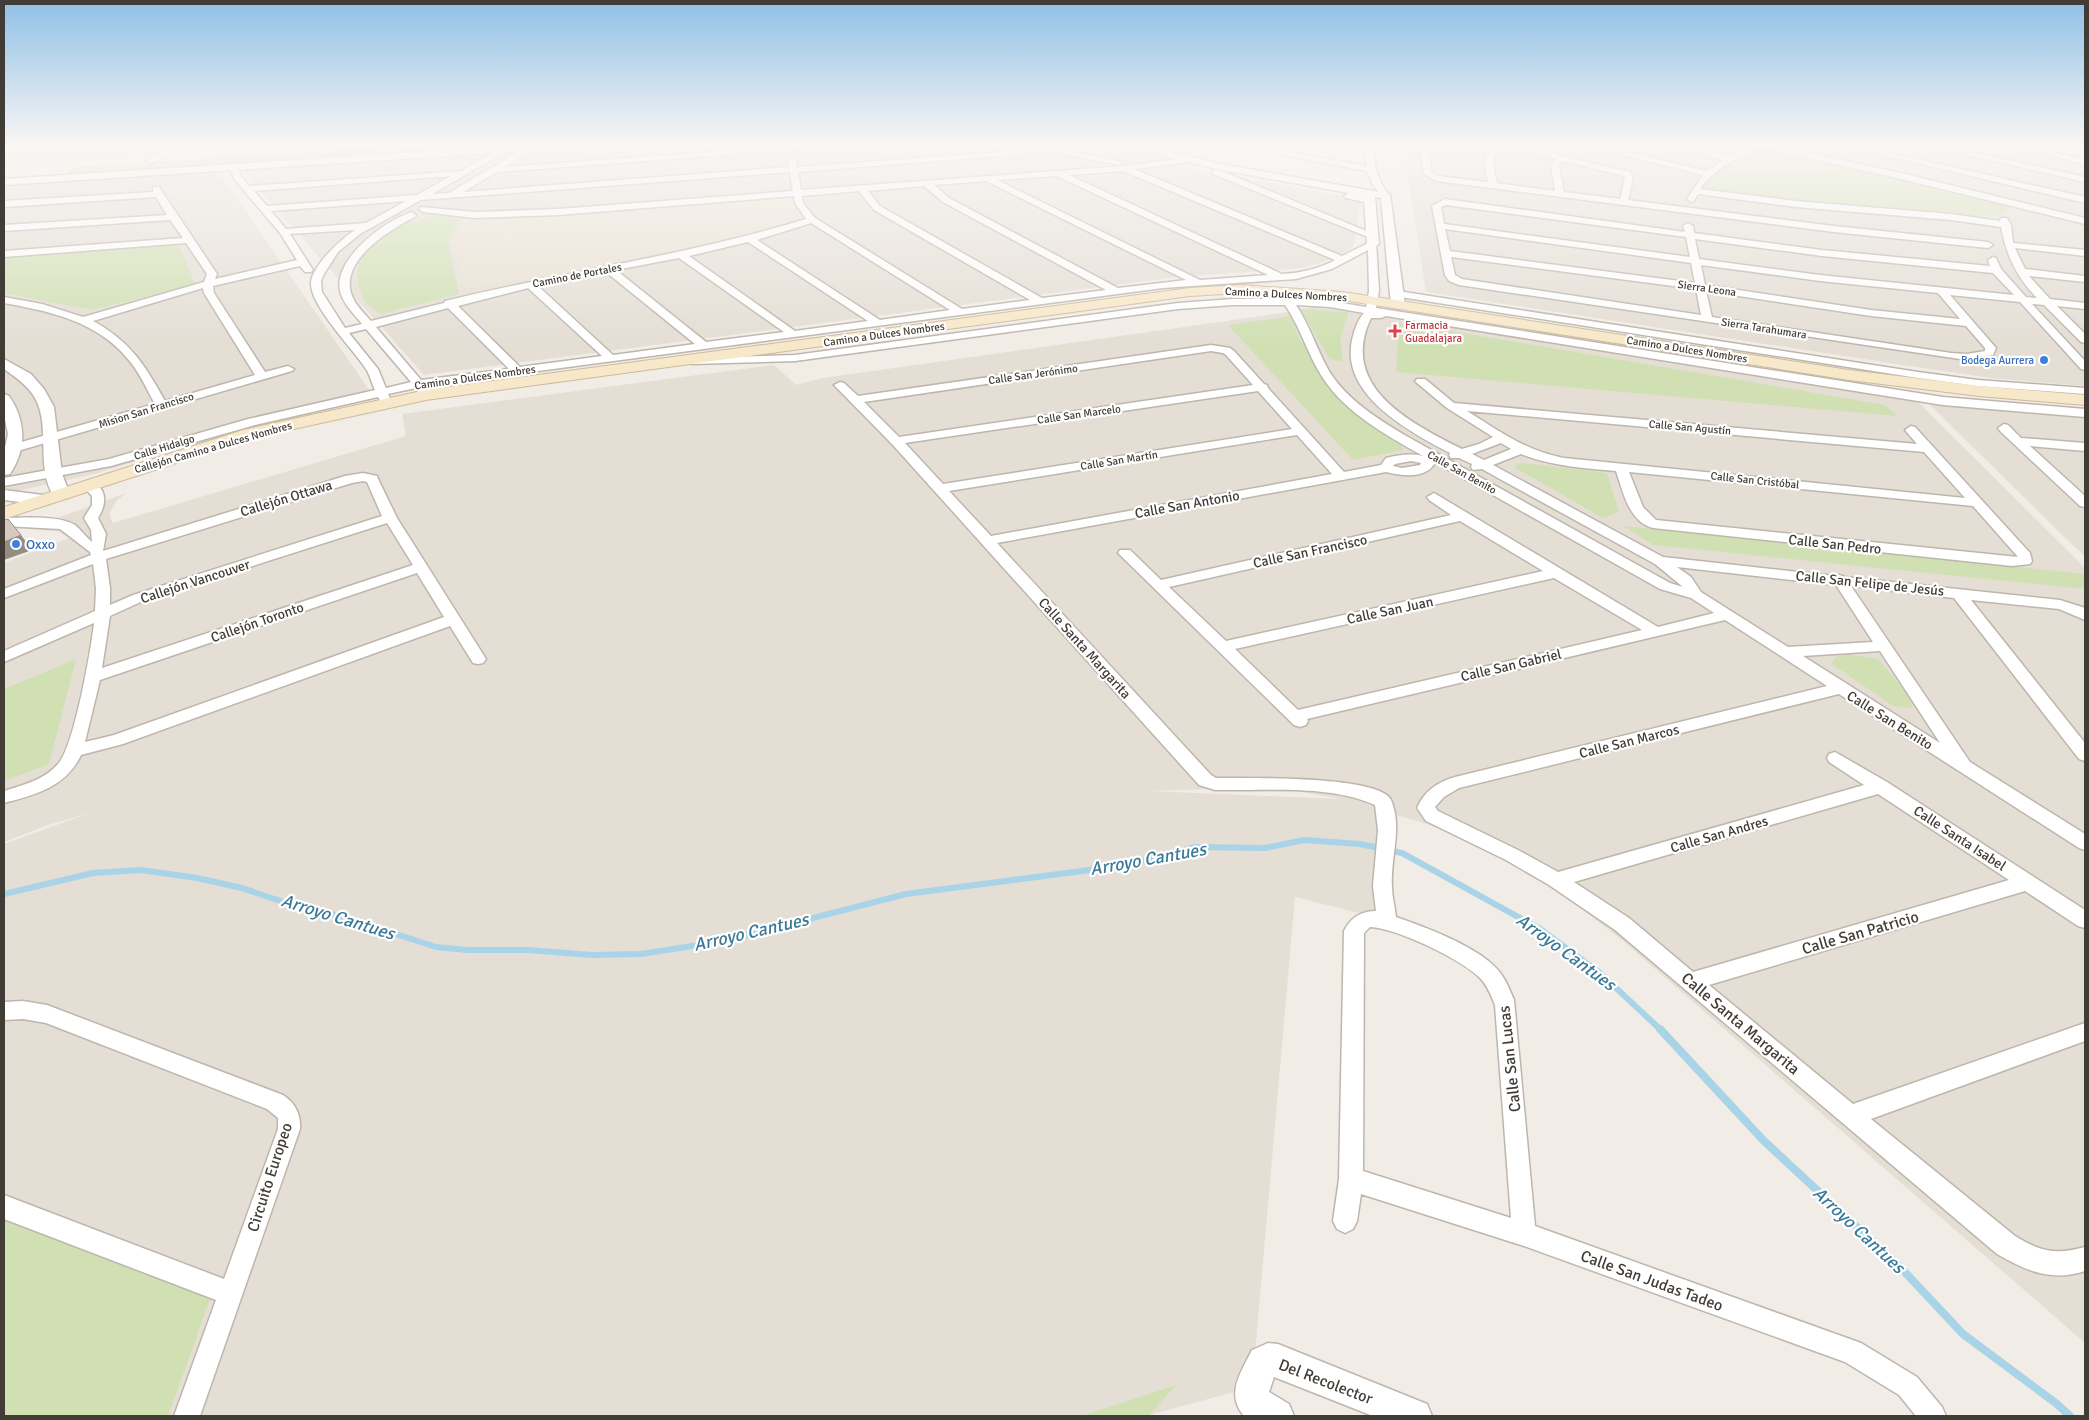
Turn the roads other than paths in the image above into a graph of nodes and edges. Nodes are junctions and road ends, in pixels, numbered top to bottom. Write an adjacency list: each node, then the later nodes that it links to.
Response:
1 (170, 211): 23 (street)
2 (267, 211): 30 (street)
3 (394, 211): 27 (street)
4 (419, 211): 52 (street)
5 (443, 211): 6 (street)
6 (559, 211)
7 (805, 211): 24 (street)
8 (882, 211): 63 (street)
9 (967, 211): 54 (street)
10 (1053, 211): 48 (street)
11 (1132, 211): 53 (street)
12 (1227, 211): 41 (street)
13 (1306, 211): 35 (street)
14 (1376, 211): 35 (street)
15 (1381, 211): 60 (street)
16 (1437, 211): 28 (street)
17 (1516, 211): 32 (street)
18 (1688, 211): 32 (street)
19 (1692, 211): 31 (street)
20 (1851, 211): 31 (street)
21 (2019, 211): 26 (street)
22 (2045, 211): 25 (street)
23 (173, 217): 29 (street); 34 (street)
24 (812, 220): 33 (street, Camino de Portales); 64 (street)
25 (2085, 222)
26 (2005, 223): 31 (street); 36 (street)
27 (365, 226): 30 (street); 52 (street)
28 (1440, 226): 37 (street); 42 (street)
29 (4, 228)
30 (284, 232): 43 (street)
31 (1987, 233): 45 (street)
32 (1690, 234): 42 (street); 45 (street)
33 (750, 239): 40 (street, Camino de Portales); 68 (street)
34 (190, 240): 39 (street); 49 (street)
35 (1372, 240): 41 (street); 61 (street)
36 (2009, 245): 38 (street); 46 (street)
37 (1446, 253): 51 (street, Sierra Leona); 65 (street, Sierra Tarahumara)
38 (2085, 253)
39 (4, 254)
40 (682, 255): 44 (street, Camino de Portales); 72 (street)
41 (1343, 260): 53 (street)
42 (1695, 260): 51 (street); 55 (street)
43 (303, 262): 49 (street); 52 (street)
44 (608, 269): 50 (street, Camino de Portales); 74 (street)
45 (1996, 270): 56 (street)
46 (2021, 272): 47 (street); 58 (street)
47 (2085, 279)
48 (1197, 282): 53 (street, Camino a Dulces Nombres); 54 (street, Camino a Dulces Nombres)
49 (208, 284): 66 (street); 83 (street)
50 (530, 284): 59 (street, Camino de Portales); 77 (street)
51 (1701, 287): 65 (street); 69 (street, Sierra Leona)
52 (328, 288): 70 (street); 71 (street)
53 (1283, 290): 61 (main road, Camino a Dulces Nombres); 63 (main road, Camino a Dulces Nombres); 67 (street); 108 (street, Calle San Benito)
54 (1116, 292): 63 (street, Camino a Dulces Nombres)
55 (1942, 292): 56 (street); 69 (street, Sierra Tarahumara)
56 (2022, 299): 58 (street); 75 (street)
57 (4, 300): 66 (street)
58 (2047, 302): 62 (street); 73 (street)
59 (449, 303): 70 (street, Camino de Portales); 82 (street)
60 (1398, 305): 61 (main road, Camino a Dulces Nombres); 88 (street); 91 (main road, Camino a Dulces Nombres); 95 (street); 107 (street, Calle San Benito)
61 (1371, 306)
62 (2085, 306)
63 (1038, 308): 64 (street, Camino a Dulces Nombres); 67 (main road); 78 (main road, Camino a Dulces Nombres)
64 (960, 312): 68 (street, Camino a Dulces Nombres)
65 (1707, 319): 69 (street, Sierra Tarahumara)
66 (84, 320): 92 (street)
67 (1086, 320): 78 (street)
68 (878, 323): 72 (street, Camino a Dulces Nombres)
69 (1969, 323)
70 (369, 325): 71 (street, Camino de Portales); 87 (street)
71 (342, 332): 89 (street)
72 (793, 334): 74 (street, Camino a Dulces Nombres)
73 (2085, 340)
74 (704, 346): 77 (street, Camino a Dulces Nombres)
75 (2072, 353): 76 (street); 80 (street)
76 (2085, 354)
77 (610, 358): 82 (street, Camino a Dulces Nombres)
78 (676, 362): 87 (main road, Camino a Dulces Nombres)
79 (4, 363): 100 (street)
80 (2085, 367)
81 (288, 369): 83 (street, Mision San Francisco)
82 (517, 370): 87 (street, Camino a Dulces Nombres)
83 (262, 377): 92 (street, Mision San Francisco)
84 (1421, 381): 93 (street)
85 (840, 385): 90 (street, Calle Santa Margarita)
86 (1262, 387): 90 (street, Calle San Jerónimo); 98 (street); 101 (street, Calle San Marcelo)
87 (423, 390): 89 (main road, Callejón Camino a Dulces Nombres)
88 (2085, 391)
89 (384, 397): 113 (street, Calle Hidalgo); 116 (main road, Callejón Camino a Dulces Nombres)
90 (856, 400): 101 (street, Calle Santa Margarita)
91 (2085, 400)
92 (161, 404): 100 (street, Mision San Francisco)
93 (1450, 406): 99 (street); 104 (street, Calle San Agustín)
94 (6, 409): 105 (street)
95 (2085, 413)
96 (2004, 428): 102 (street)
97 (1911, 430): 104 (street)
98 (1299, 431): 114 (street); 117 (street, Calle San Martín)
99 (1501, 438): 106 (street); 107 (street)
100 (50, 439): 105 (street, Mision San Francisco); 113 (street)
101 (896, 441): 117 (street, Calle Santa Margarita)
102 (2019, 441): 103 (street); 121 (street)
103 (2085, 447)
104 (1928, 449): 123 (street)
105 (9, 450): 111 (street)
106 (1526, 453): 109 (street); 110 (street, Calle San Cristóbal)
107 (1461, 454): 108 (street); 109 (street, Calle San Benito)
108 (1433, 460): 112 (street, Calle San Benito); 114 (street, Calle San Antonio)
109 (1483, 464): 112 (street); 134 (street, Calle San Benito)
110 (1621, 467): 123 (street, Calle San Cristóbal); 128 (street)
111 (4, 470)
112 (1463, 472): 142 (street, Calle San Benito)
113 (54, 473): 115 (street, Calle Hidalgo); 118 (street)
114 (1340, 476): 131 (street, Calle San Antonio)
115 (4, 482)
116 (88, 485): 118 (main road, Callejón Camino a Dulces Nombres); 126 (street)
117 (939, 489): 131 (street, Calle Santa Margarita)
118 (61, 494): 122 (main road, Callejón Camino a Dulces Nombres)
119 (4, 495): 122 (street)
120 (1434, 497): 125 (street)
121 (2083, 499)
122 (43, 500): 124 (main road, Callejón Camino a Dulces Nombres)
123 (1979, 503): 135 (street)
124 (4, 513)
125 (1462, 517): 137 (street); 139 (street, Calle San Francisco)
126 (91, 518): 130 (street); 132 (street)
127 (390, 518): 132 (street, Callejón Ottawa); 136 (street, Callejón Ottawa); 144 (street, Callejón Vancouver)
128 (1646, 521): 135 (street, Calle San Pedro)
129 (4, 522): 130 (street)
130 (68, 527): 132 (street)
131 (988, 541): 165 (street, Calle Santa Margarita)
132 (98, 553): 141 (street, Callejón Ottawa); 144 (street)
133 (1125, 553): 139 (street)
134 (1660, 561): 138 (street, Calle San Felipe de Jesús); 142 (street, Calle San Benito)
135 (2025, 562)
136 (422, 566): 146 (street, Callejón Ottawa); 153 (street, Callejón Toronto)
137 (1556, 573): 147 (street); 149 (street, Calle San Juan)
138 (1839, 580): 140 (street, Calle San Felipe de Jesús); 148 (street)
139 (1158, 584): 149 (street)
140 (1958, 593): 143 (street, Calle San Felipe de Jesús); 156 (street)
141 (4, 594)
142 (1696, 595): 145 (street, Calle San Benito)
143 (2083, 613)
144 (102, 616): 151 (street, Callejón Vancouver); 153 (street)
145 (1728, 616): 147 (street, Calle San Gabriel); 150 (street, Calle San Benito)
146 (454, 619): 152 (street, Callejón Ottawa); 155 (street)
147 (1654, 632): 149 (street, Calle San Gabriel)
148 (1883, 646): 150 (street); 158 (street)
149 (1223, 647)
150 (1786, 652): 154 (street, Calle San Benito)
151 (4, 657)
152 (478, 659)
153 (93, 677): 155 (street)
154 (1841, 688): 158 (street, Calle San Benito); 161 (street, Calle San Marcos)
155 (74, 751): 160 (street)
156 (2085, 756)
157 (1835, 758): 159 (street, Calle Santa Isabel)
158 (1967, 769): 162 (street, Calle San Benito)
159 (1881, 787): 163 (street, Calle San Andres); 164 (street, Calle Santa Isabel)
160 (4, 797)
161 (1426, 808): 163 (street, Calle Santa Margarita)
162 (2085, 843)
163 (1556, 880): 167 (street, Calle Santa Margarita)
164 (2028, 882): 166 (street, Calle Santa Isabel); 167 (street, Calle San Patricio)
165 (1386, 920): 171 (street); 174 (street, Calle San Lucas)
166 (2085, 920)
167 (1692, 982): 170 (street, Calle Santa Margarita)
168 (4, 1011): 177 (street, Circuito Europeo)
169 (2085, 1032): 170 (street)
170 (1850, 1116): 176 (street, Calle Santa Margarita)
171 (1351, 1179): 173 (street); 174 (street, Calle San Judas Tadeo)
172 (4, 1207): 177 (street)
173 (1345, 1221)
174 (1524, 1234): 181 (street, Calle San Judas Tadeo)
175 (2085, 1259): 176 (street)
176 (2039, 1262)
177 (229, 1293): 178 (street, Circuito Europeo)
178 (187, 1416)
179 (1277, 1416): 180 (street, Del Recolector)
180 (1415, 1416)
181 (1934, 1416)

